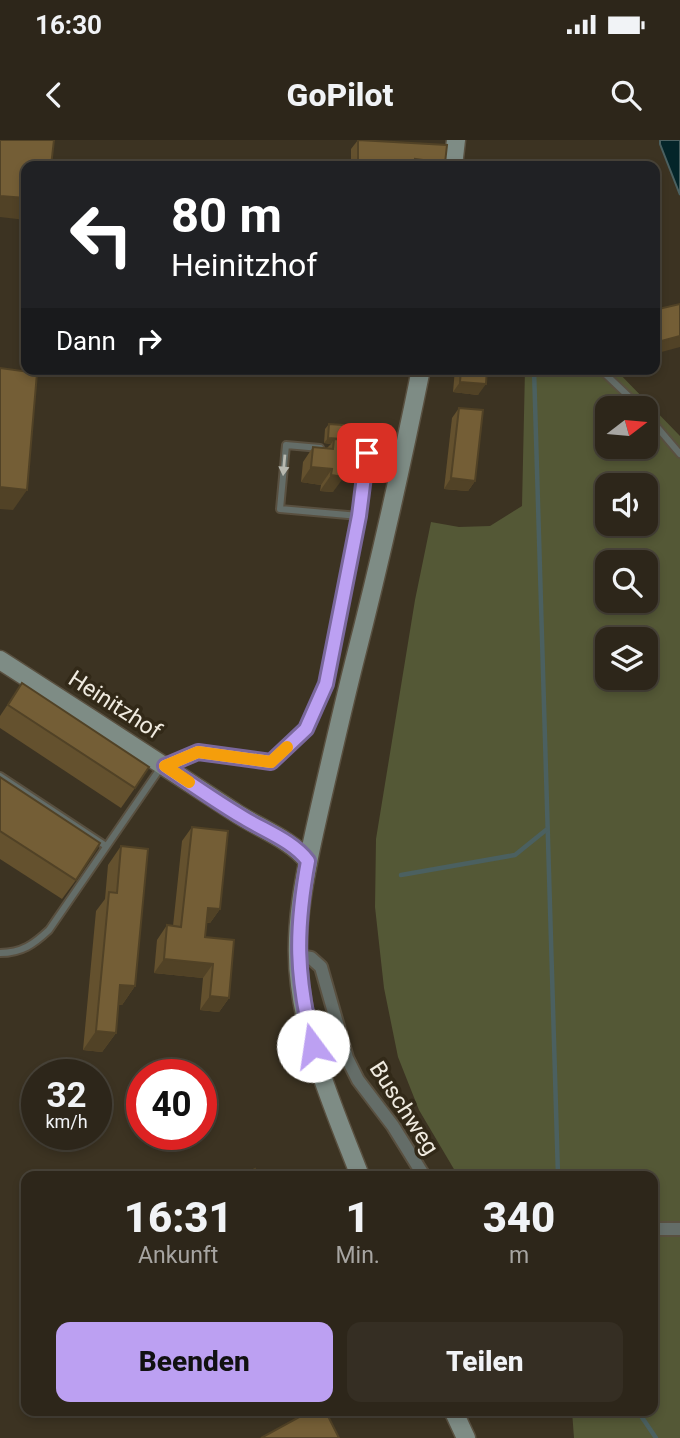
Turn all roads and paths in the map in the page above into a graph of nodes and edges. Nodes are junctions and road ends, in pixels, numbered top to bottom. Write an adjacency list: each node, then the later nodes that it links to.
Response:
1 (456, 140): 2 (street)
2 (454, 161)
3 (420, 375): 13 (street)
4 (606, 375): 5 (lane)
5 (628, 396)
6 (658, 428): 7 (lane)
7 (680, 453)
8 (359, 516): 8 (lane, one-way to 8); 10 (lane)
9 (0, 660): 10 (street, Heinitzhof)
10 (165, 766): 12 (lane); 13 (street, Heinitzhof)
11 (0, 776): 12 (lane)
12 (106, 846): 14 (lane)
13 (308, 861): 15 (street)
14 (0, 953)
15 (298, 956): 16 (street); 17 (street, Buschweg)
16 (358, 1171)
17 (421, 1171)
18 (658, 1229): 19 (street)
19 (680, 1229)
20 (456, 1416): 21 (street)
21 (466, 1438)

